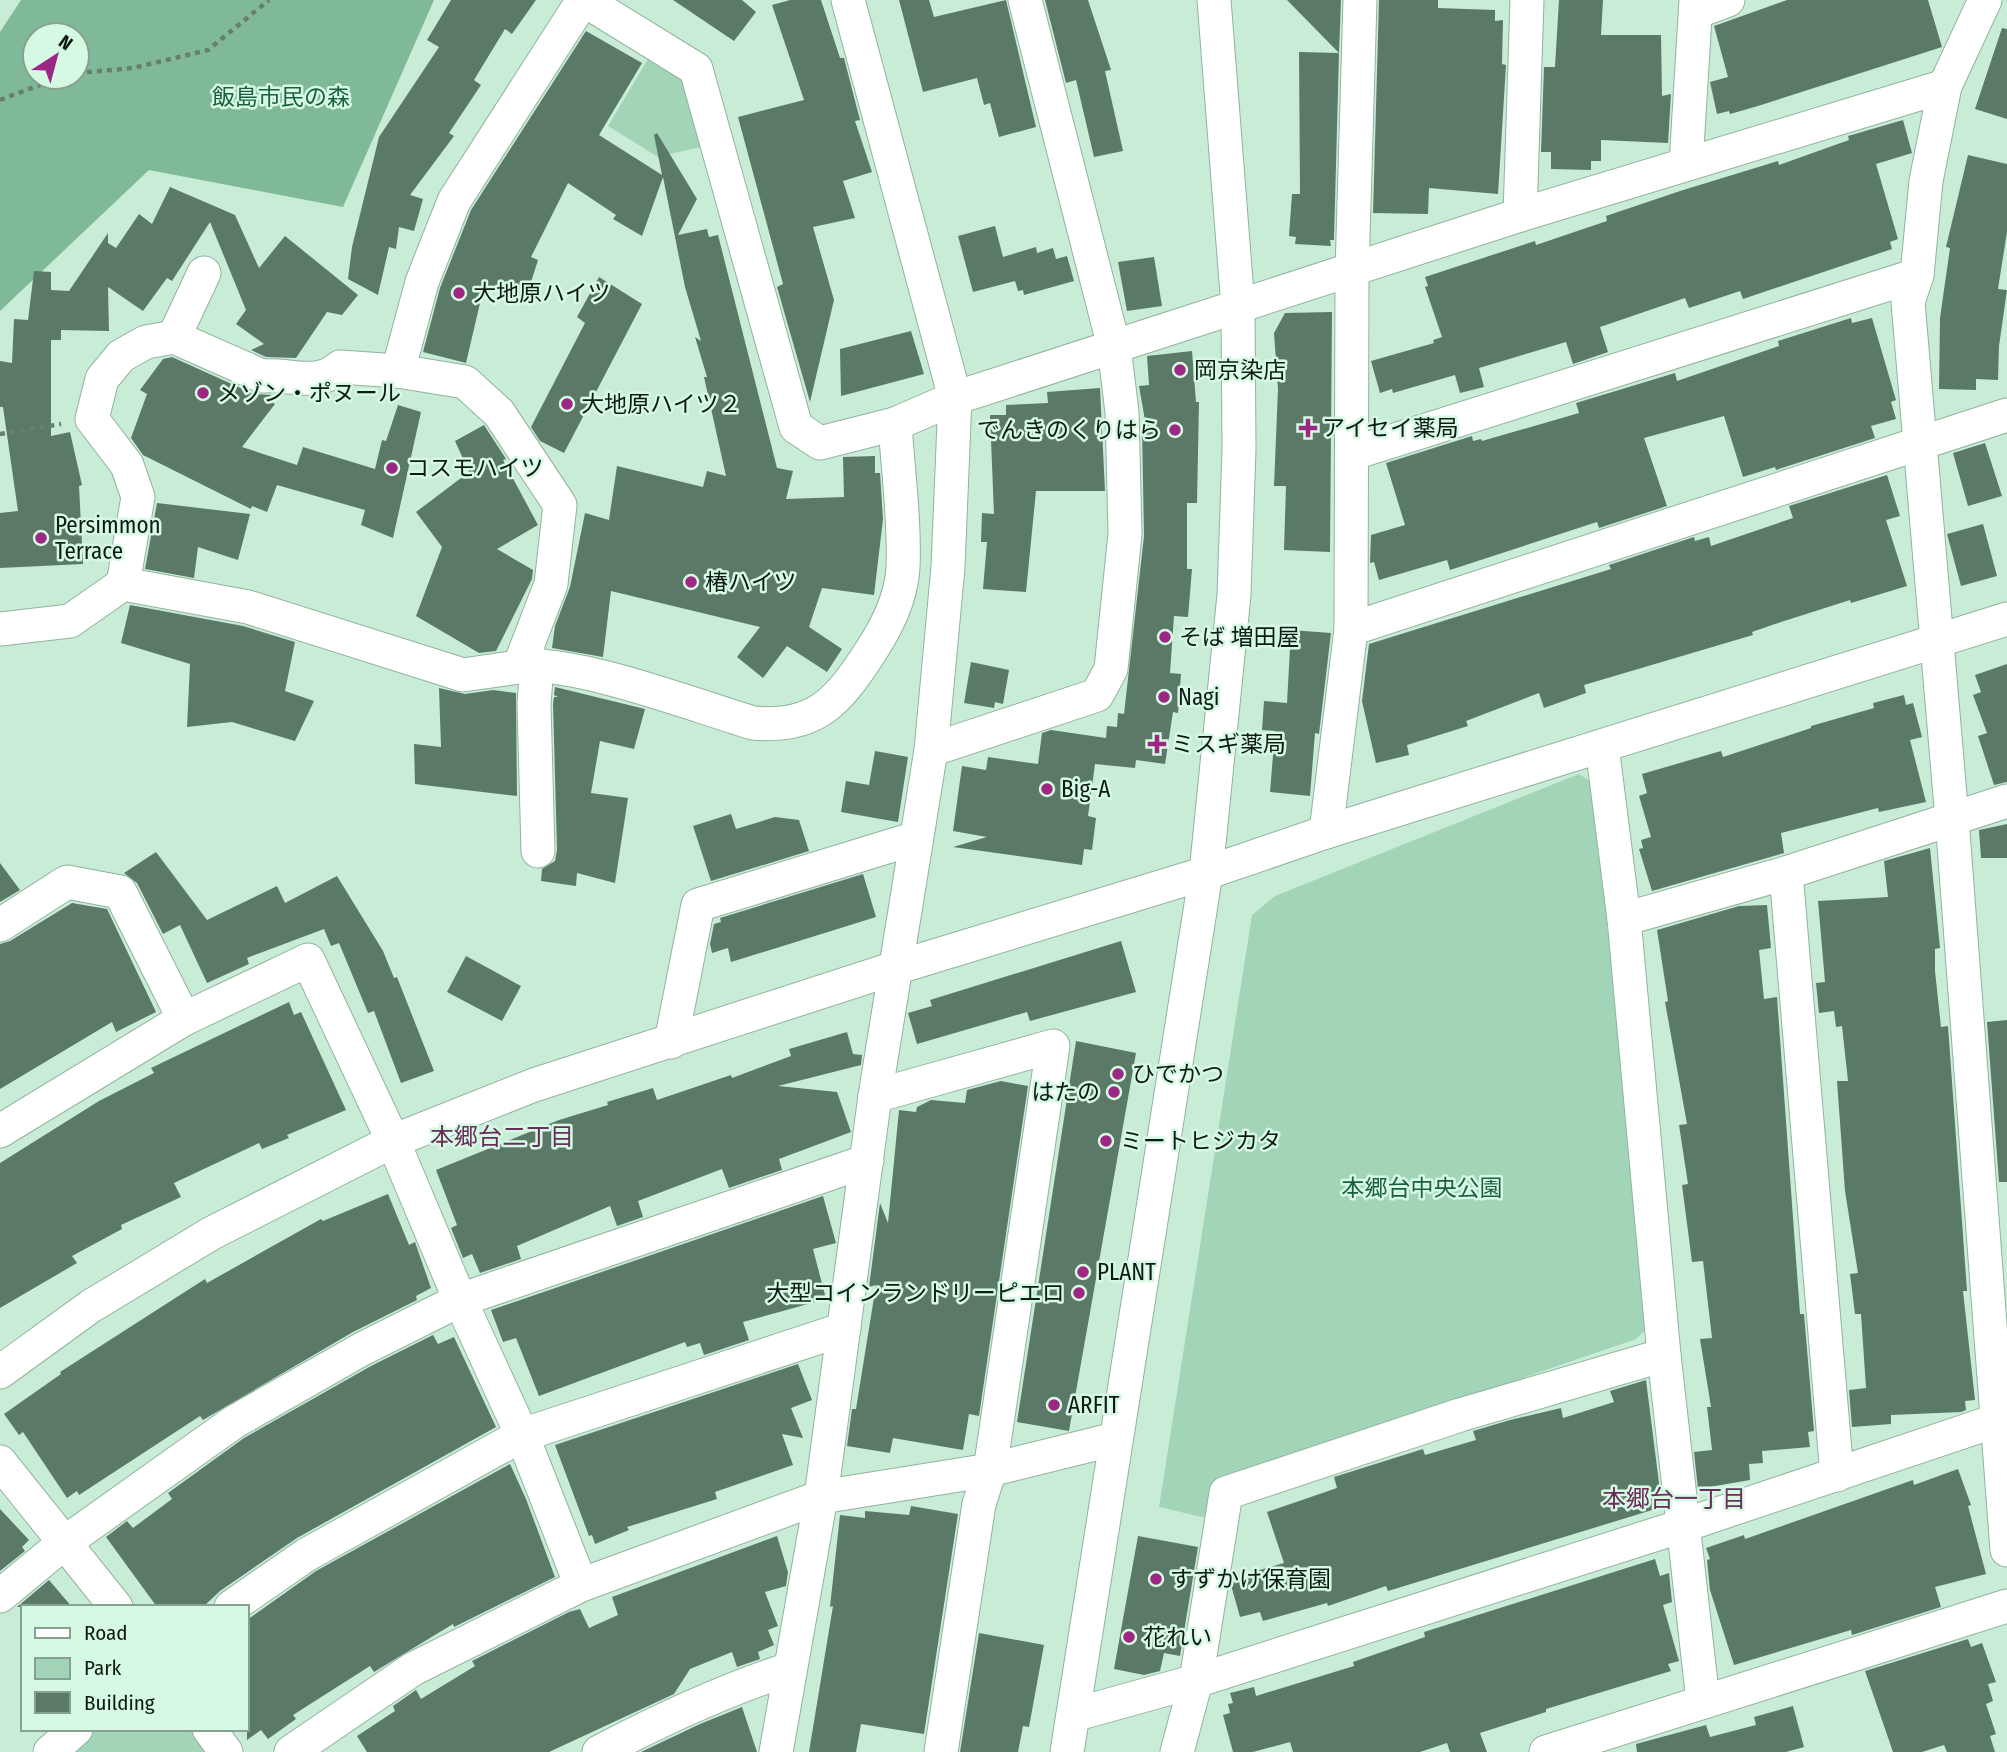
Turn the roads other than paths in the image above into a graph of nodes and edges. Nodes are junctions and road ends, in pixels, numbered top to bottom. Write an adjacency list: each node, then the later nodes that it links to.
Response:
1 (583, 0): 19 (street); 22 (street)
2 (848, 0): 20 (street)
3 (1025, 0): 18 (street)
4 (1214, 0): 16 (street)
5 (1360, 0): 13 (street)
6 (1527, 0): 12 (street)
7 (1728, 0): 9 (street)
8 (1984, 0): 10 (street)
9 (1696, 6): 11 (street)
10 (1945, 86): 11 (street); 15 (street)
11 (1686, 164): 12 (street)
12 (1520, 215): 13 (street)
13 (1352, 272): 16 (street); 24 (street)
14 (204, 273): 17 (street)
15 (1917, 275): 23 (street); 24 (street)
16 (1238, 307): 18 (street); 38 (street)
17 (173, 337): 19 (street); 25 (street)
18 (1114, 347): 20 (street); 32 (street)
19 (398, 371): 30 (street)
20 (955, 398): 22 (street); 32 (street)
21 (2007, 415): 23 (street)
22 (895, 424): 30 (street)
23 (1921, 442): 28 (street); 29 (street)
24 (1354, 453): 28 (street)
25 (123, 584): 27 (street); 30 (street)
26 (2007, 619): 29 (street)
27 (0, 629)
28 (1351, 629): 35 (street)
29 (1937, 641): 31 (street); 34 (street)
30 (528, 666): 37 (street)
31 (1602, 746): 35 (street); 40 (street)
32 (931, 750): 36 (street)
33 (2007, 801): 34 (street)
34 (1952, 819): 39 (street); 53 (street)
35 (1326, 832): 38 (street)
36 (916, 838): 42 (street); 44 (street)
37 (538, 851)
38 (1206, 873): 42 (street); 55 (street)
39 (1786, 873): 40 (street); 58 (street)
40 (1624, 919): 51 (street)
41 (0, 925): 43 (street)
42 (895, 968): 44 (street); 45 (street)
43 (184, 1019): 46 (street); 47 (street)
44 (671, 1042): 47 (street)
45 (875, 1096): 48 (street); 57 (street)
46 (0, 1131)
47 (393, 1142): 49 (street); 52 (street)
48 (867, 1161): 49 (street); 50 (street)
49 (460, 1300): 54 (street); 61 (street)
50 (844, 1329): 54 (street); 59 (street)
51 (1664, 1355): 60 (street); 69 (street)
52 (0, 1372)
53 (2002, 1420): 58 (street); 62 (street)
54 (522, 1434): 63 (street); 66 (street)
55 (1115, 1439): 57 (street); 71 (street)
56 (0, 1462): 61 (street)
57 (990, 1470): 59 (street); 79 (street)
58 (1838, 1475): 60 (street)
59 (821, 1497): 63 (street); 68 (street)
60 (1685, 1525): 69 (street); 70 (street)
61 (64, 1543): 64 (street); 65 (street)
62 (2007, 1550)
63 (581, 1585): 76 (street)
64 (0, 1596)
65 (114, 1605)
66 (233, 1605)
67 (2007, 1606): 70 (street)
68 (790, 1670): 77 (street); 78 (street)
69 (1196, 1681): 71 (street); 81 (street)
70 (1703, 1701): 82 (street)
71 (1073, 1715): 80 (street)
72 (74, 1731): 74 (street)
73 (210, 1731): 75 (street)
74 (50, 1752)
75 (226, 1752)
76 (291, 1752)
77 (598, 1752)
78 (776, 1752)
79 (942, 1752)
80 (1067, 1752)
81 (1177, 1752)
82 (1546, 1752)

